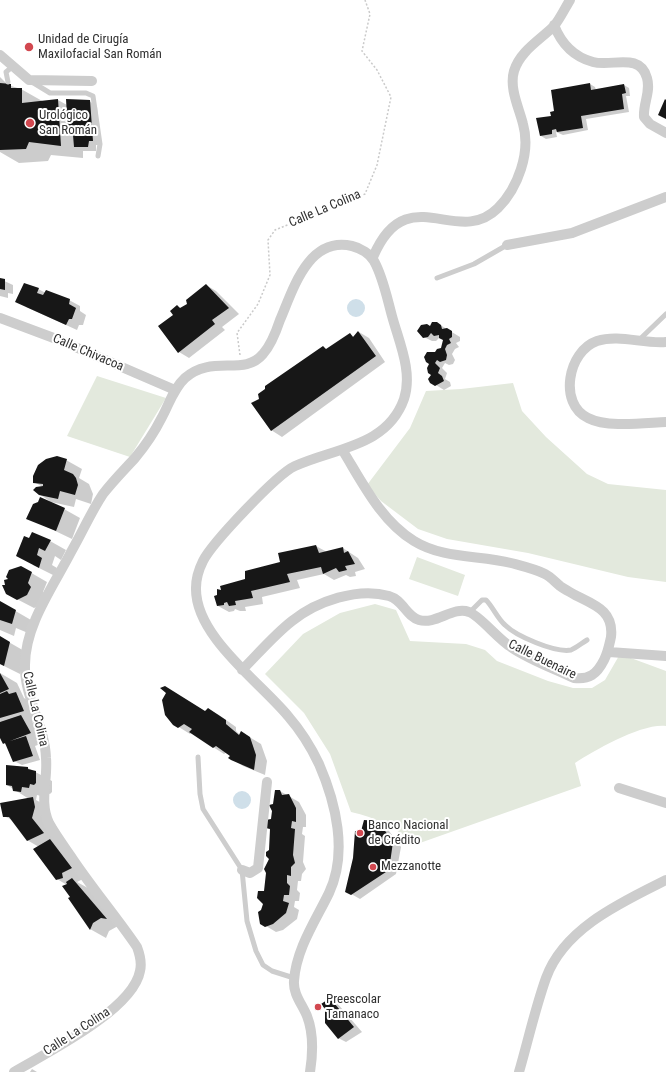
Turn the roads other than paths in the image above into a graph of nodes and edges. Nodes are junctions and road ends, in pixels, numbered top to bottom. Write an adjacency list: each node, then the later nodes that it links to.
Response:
1 (570, 0): 2 (street)
2 (554, 25): 8 (street); 12 (street)
3 (0, 55): 4 (street)
4 (6, 70): 5 (street); 7 (lane)
5 (30, 80): 6 (street); 9 (lane)
6 (92, 81)
7 (8, 82)
8 (666, 133)
9 (98, 156)
10 (666, 197): 11 (street)
11 (507, 245): 13 (lane)
12 (372, 257): 18 (street, Calle La Colina); 20 (street)
13 (437, 278)
14 (666, 314): 16 (lane)
15 (0, 318): 18 (street, Calle Chivacoa)
16 (639, 340): 17 (street); 19 (street)
17 (666, 342)
18 (175, 390): 33 (street, Calle La Colina)
19 (666, 422)
20 (343, 451): 23 (street, Calle Buenaire); 25 (street)
21 (470, 612): 22 (lane); 23 (street, Calle Buenaire); 25 (street)
22 (587, 640)
23 (609, 652): 24 (street)
24 (666, 656)
25 (242, 670): 32 (street)
26 (198, 757): 30 (lane)
27 (267, 782): 30 (street)
28 (619, 788): 29 (street)
29 (666, 803)
30 (242, 870): 32 (lane)
31 (666, 880): 35 (street)
32 (294, 978): 34 (street)
33 (14, 1072)
34 (310, 1072)
35 (519, 1072)

